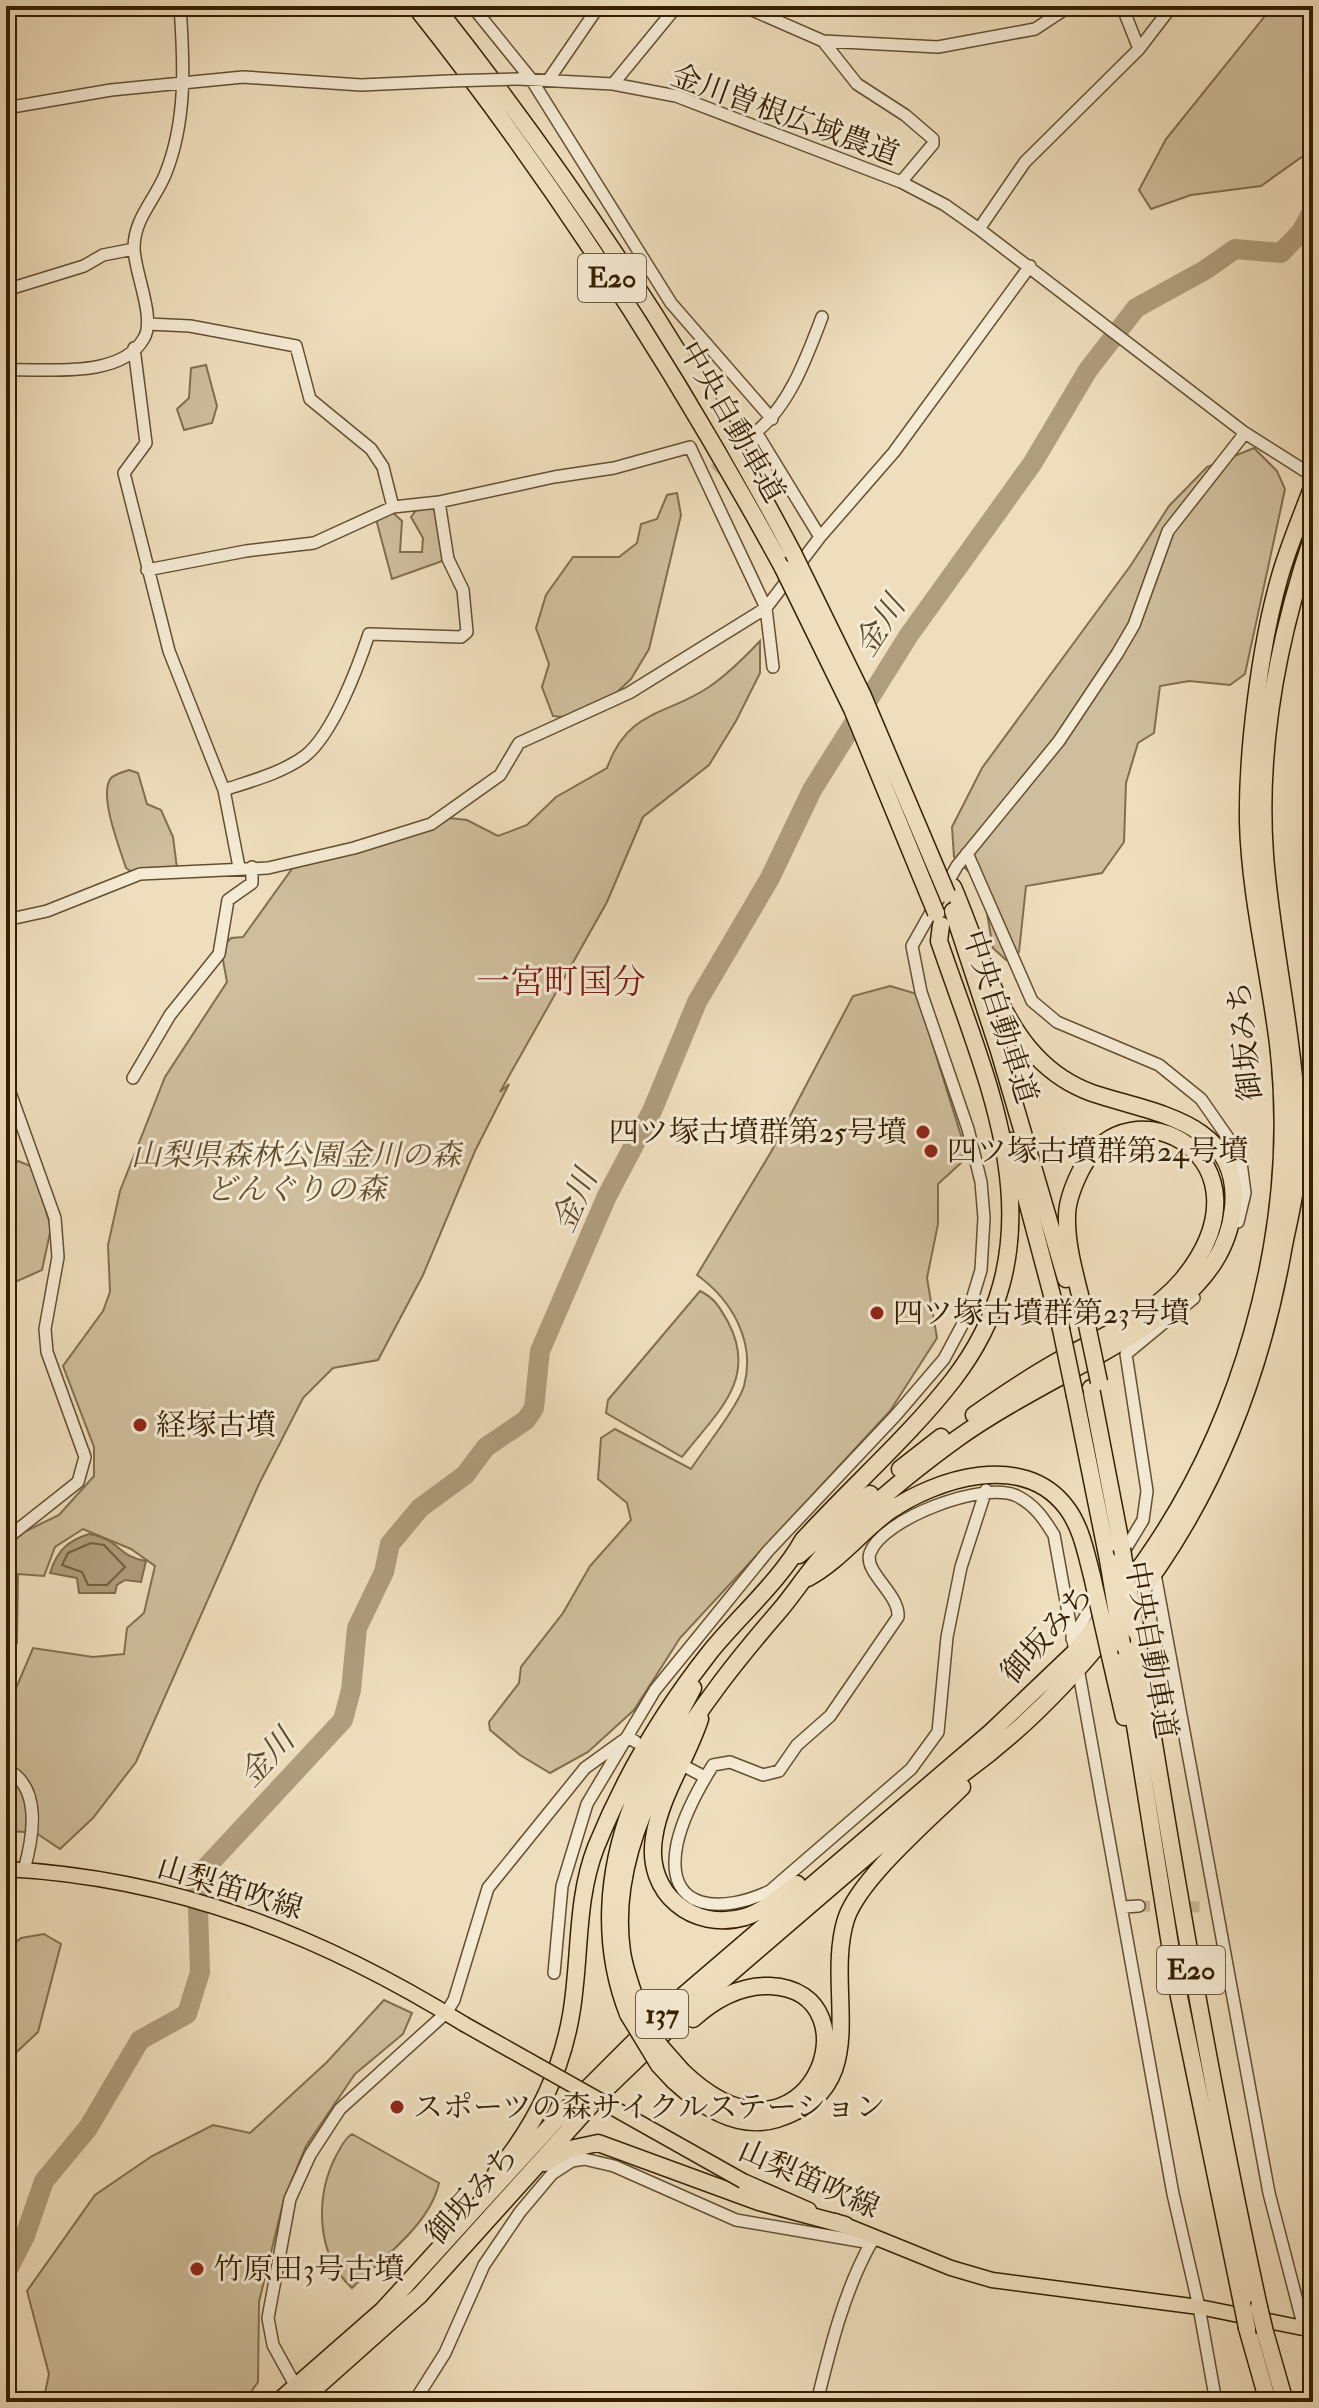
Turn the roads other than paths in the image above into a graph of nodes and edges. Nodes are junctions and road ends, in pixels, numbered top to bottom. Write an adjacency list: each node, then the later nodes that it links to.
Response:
1 (180, 6): 15 (street)
2 (415, 6): 43 (highway, 中央自動車道 / E20, bridge)
3 (435, 6): 42 (highway, 中央自動車道 / E20, bridge)
4 (472, 6): 13 (street)
5 (599, 6): 14 (street)
6 (677, 6): 16 (street)
7 (743, 6): 11 (street)
8 (1070, 6): 11 (street)
9 (1122, 6): 12 (street)
10 (1172, 6): 12 (street)
11 (823, 41): 18 (street)
12 (1139, 49): 19 (street)
13 (524, 79): 14 (street, 金川曽根広域農道); 15 (street, 金川曽根広域農道, bridge); 27 (street)
14 (549, 79): 16 (street, 金川曽根広域農道)
15 (185, 82): 17 (street, 金川曽根広域農道); 20 (street)
16 (613, 84): 18 (street, 金川曽根広域農道)
17 (6, 108)
18 (901, 182): 19 (street, 金川曽根広域農道)
19 (979, 229): 21 (street, 金川曽根広域農道)
20 (134, 249): 22 (street); 24 (street)
21 (1030, 266): 28 (street, 金川曽根広域農道); 34 (street)
22 (6, 290)
23 (822, 317): 27 (street)
24 (148, 324): 25 (street); 32 (street)
25 (134, 348): 26 (street); 35 (street)
26 (6, 370)
27 (772, 419): 34 (street)
28 (1245, 433): 29 (street, 金川曽根広域農道); 39 (street)
29 (1313, 476)
30 (1313, 485): 47 (highway, 御坂みち / 137)
31 (439, 502): 32 (street); 36 (street); 38 (street)
32 (393, 507): 35 (street)
33 (1313, 535): 47 (highway, 御坂みち / 137)
34 (820, 537): 36 (street)
35 (147, 570): 38 (street)
36 (766, 608): 37 (street); 41 (street)
37 (773, 667)
38 (224, 790): 40 (street)
39 (967, 853): 55 (street); 61 (street)
40 (239, 867): 41 (street); 44 (street)
41 (252, 867): 45 (street)
42 (950, 891): 48 (highway, 中央自動車道 / E20); 54 (highway)
43 (939, 919): 51 (highway, 中央自動車道 / E20, bridge); 52 (highway)
44 (6, 920)
45 (133, 1078)
46 (6, 1081): 50 (street)
47 (1297, 1180): 53 (highway, 御坂みち / 137); 55 (highway, 御坂みち / 137)
48 (1080, 1315): 51 (highway, 中央自動車道 / E20); 52 (highway)
49 (986, 1490): 55 (street); 65 (street); 68 (street)
50 (6, 1539)
51 (1115, 1555): 56 (highway, 中央自動車道 / E20, bridge); 90 (highway, 中央自動車道 / E20, bridge)
52 (791, 1560): 57 (highway)
53 (1155, 1574): 58 (highway, 御坂みち / 137); 72 (street)
54 (805, 1580): 56 (highway, bridge); 59 (highway)
55 (1072, 1647): 58 (street); 60 (highway, 御坂みち / 137)
56 (1116, 1650): 89 (highway, 中央自動車道 / E20, bridge)
57 (709, 1654): 74 (highway); 81 (highway)
58 (1078, 1671): 62 (highway, 御坂みち / 137); 70 (street)
59 (707, 1698): 68 (highway); 74 (highway)
60 (991, 1732): 68 (highway); 81 (highway, 御坂みち / 137)
61 (632, 1740): 73 (street); 75 (street)
62 (995, 1750): 76 (highway, 御坂みち / 137); 77 (highway)
63 (686, 1767): 65 (street)
64 (6, 1769): 67 (street)
65 (705, 1777): 68 (street)
66 (6, 1869): 67 (main road, 山梨笛吹線)
67 (24, 1870): 75 (main road, 山梨笛吹線)
68 (775, 1893)
69 (1139, 1906): 70 (street)
70 (1124, 1907): 82 (street)
71 (1201, 1907): 72 (street)
72 (1216, 1908): 83 (street)
73 (554, 1973)
74 (634, 2012): 77 (highway, bridge)
75 (446, 2013): 79 (main road, 山梨笛吹線, bridge); 84 (street)
76 (622, 2075): 77 (highway); 78 (highway, 御坂みち / 137)
77 (678, 2076)
78 (520, 2184): 79 (highway); 84 (highway, 御坂みち / 137)
79 (845, 2225): 80 (main road, 山梨笛吹線)
80 (874, 2241): 82 (main road, 山梨笛吹線); 86 (street); 87 (street)
81 (430, 2261): 84 (highway, 御坂みち / 137)
82 (1199, 2307): 83 (main road, 山梨笛吹線); 88 (street)
83 (1308, 2329)
84 (302, 2398): 85 (highway, 御坂みち / 137)
85 (278, 2402)
86 (414, 2402)
87 (817, 2402)
88 (1216, 2402)
89 (1268, 2402)
90 (1285, 2402)

